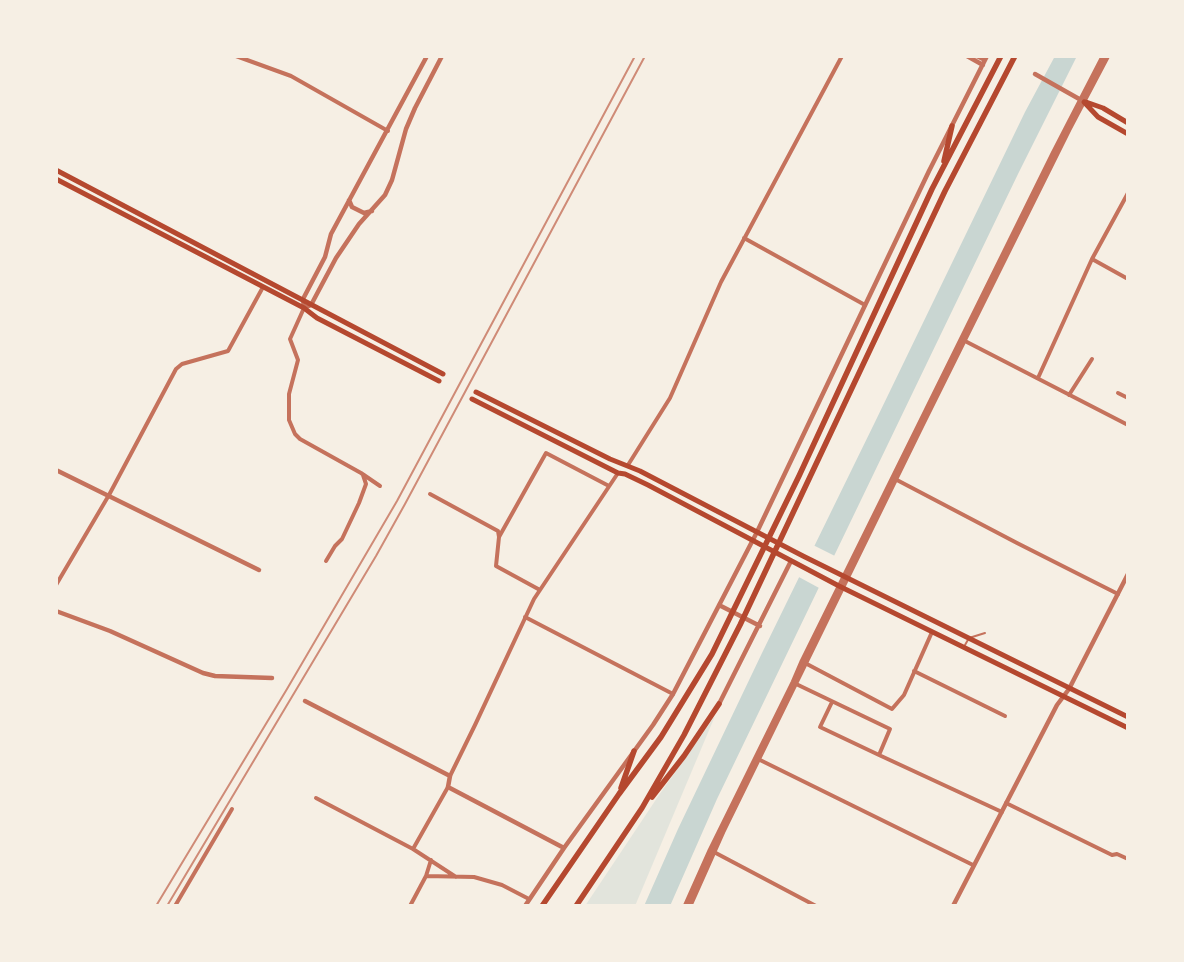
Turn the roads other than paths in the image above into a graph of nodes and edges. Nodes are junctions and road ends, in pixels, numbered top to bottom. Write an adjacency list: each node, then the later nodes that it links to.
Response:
1 (236, 56): 18 (street)
2 (426, 56): 13 (street)
3 (442, 56): 14 (street)
4 (842, 56): 26 (street)
5 (967, 56): 11 (street)
6 (977, 56): 11 (street)
7 (1001, 56): 20 (highway)
8 (1015, 56): 95 (highway)
9 (1103, 56): 15 (street)
10 (1108, 56): 15 (street)
11 (985, 60): 17 (street)
12 (1034, 74): 15 (street)
13 (415, 88): 14 (street); 18 (street)
14 (422, 93): 25 (street)
15 (1082, 101): 16 (main road); 19 (main road); 34 (street)
16 (1128, 123)
17 (952, 126): 20 (highway); 32 (street)
18 (388, 131): 24 (street)
19 (1128, 134)
20 (942, 169): 92 (highway)
21 (56, 170): 30 (main road)
22 (56, 179): 29 (main road)
23 (1128, 193): 27 (street)
24 (349, 200): 25 (street); 30 (street)
25 (372, 210): 31 (street)
26 (744, 238): 32 (street); 45 (street)
27 (1092, 259): 28 (street); 37 (street)
28 (1128, 279)
29 (263, 287): 33 (main road); 53 (street)
30 (303, 299): 31 (main road); 33 (street)
31 (311, 304): 33 (street); 36 (main road)
32 (865, 305): 54 (street)
33 (304, 308): 38 (main road); 47 (street)
34 (963, 339): 37 (street); 49 (street)
35 (1092, 360): 41 (street)
36 (443, 374)
37 (1038, 378): 41 (street)
38 (439, 380)
39 (476, 392): 45 (main road)
40 (1118, 393): 42 (street)
41 (1069, 395): 44 (street)
42 (1128, 398)
43 (472, 399): 48 (main road)
44 (1128, 425)
45 (628, 465): 54 (main road)
46 (56, 470): 53 (street)
47 (361, 473): 50 (street); 58 (street)
48 (618, 473): 51 (street); 56 (main road)
49 (895, 478): 61 (street); 65 (street)
50 (380, 486)
51 (609, 486): 55 (street); 64 (street)
52 (430, 494): 55 (street)
53 (108, 495): 59 (street); 62 (street)
54 (757, 532): 56 (street); 61 (main road)
55 (499, 537): 64 (street)
56 (753, 540): 57 (main road); 66 (street)
57 (792, 560): 63 (main road); 69 (street)
58 (326, 561)
59 (259, 570)
60 (1128, 575): 65 (street)
61 (846, 576): 63 (street); 72 (main road)
62 (56, 585)
63 (841, 587): 70 (main road); 74 (street)
64 (540, 590): 68 (street)
65 (1118, 594): 78 (street)
66 (719, 605): 69 (street); 79 (street)
67 (56, 610): 76 (street)
68 (525, 617): 79 (street); 90 (street)
69 (760, 626): 83 (street)
70 (932, 632): 73 (main road); 75 (street)
71 (984, 633): 72 (lane)
72 (969, 638): 73 (lane); 78 (main road)
73 (963, 648): 80 (main road)
74 (804, 662): 75 (street); 77 (street)
75 (914, 671): 84 (street)
76 (272, 678)
77 (795, 683): 82 (street); 89 (street)
78 (1069, 690): 80 (street); 85 (main road)
79 (673, 694): 87 (street)
80 (1062, 697): 86 (main road); 94 (street)
81 (305, 701): 90 (street)
82 (832, 702): 88 (street); 88 (street)
83 (719, 704): 95 (highway)
84 (1005, 716)
85 (1128, 717)
86 (1128, 728)
87 (634, 750): 92 (highway); 98 (street)
88 (879, 755): 97 (street)
89 (757, 759): 100 (street); 103 (street)
90 (450, 776): 91 (street)
91 (448, 787): 98 (street); 99 (street)
92 (619, 794): 110 (highway)
93 (316, 798): 99 (street)
94 (1006, 803): 97 (street); 101 (street)
95 (642, 808): 111 (highway)
96 (232, 809): 107 (street)
97 (1002, 812): 103 (street)
98 (564, 848): 106 (street)
99 (414, 849): 102 (street)
100 (712, 851): 112 (street); 113 (street); 114 (street)
101 (1128, 859)
102 (431, 860): 104 (street); 105 (street)
103 (973, 865): 115 (street)
104 (426, 876): 105 (street); 108 (street)
105 (456, 877): 106 (street)
106 (530, 899): 109 (street)
107 (175, 906)
108 (410, 906)
109 (525, 906)
110 (542, 906)
111 (576, 906)
112 (685, 906)
113 (690, 906)
114 (816, 906)
115 (953, 906)

